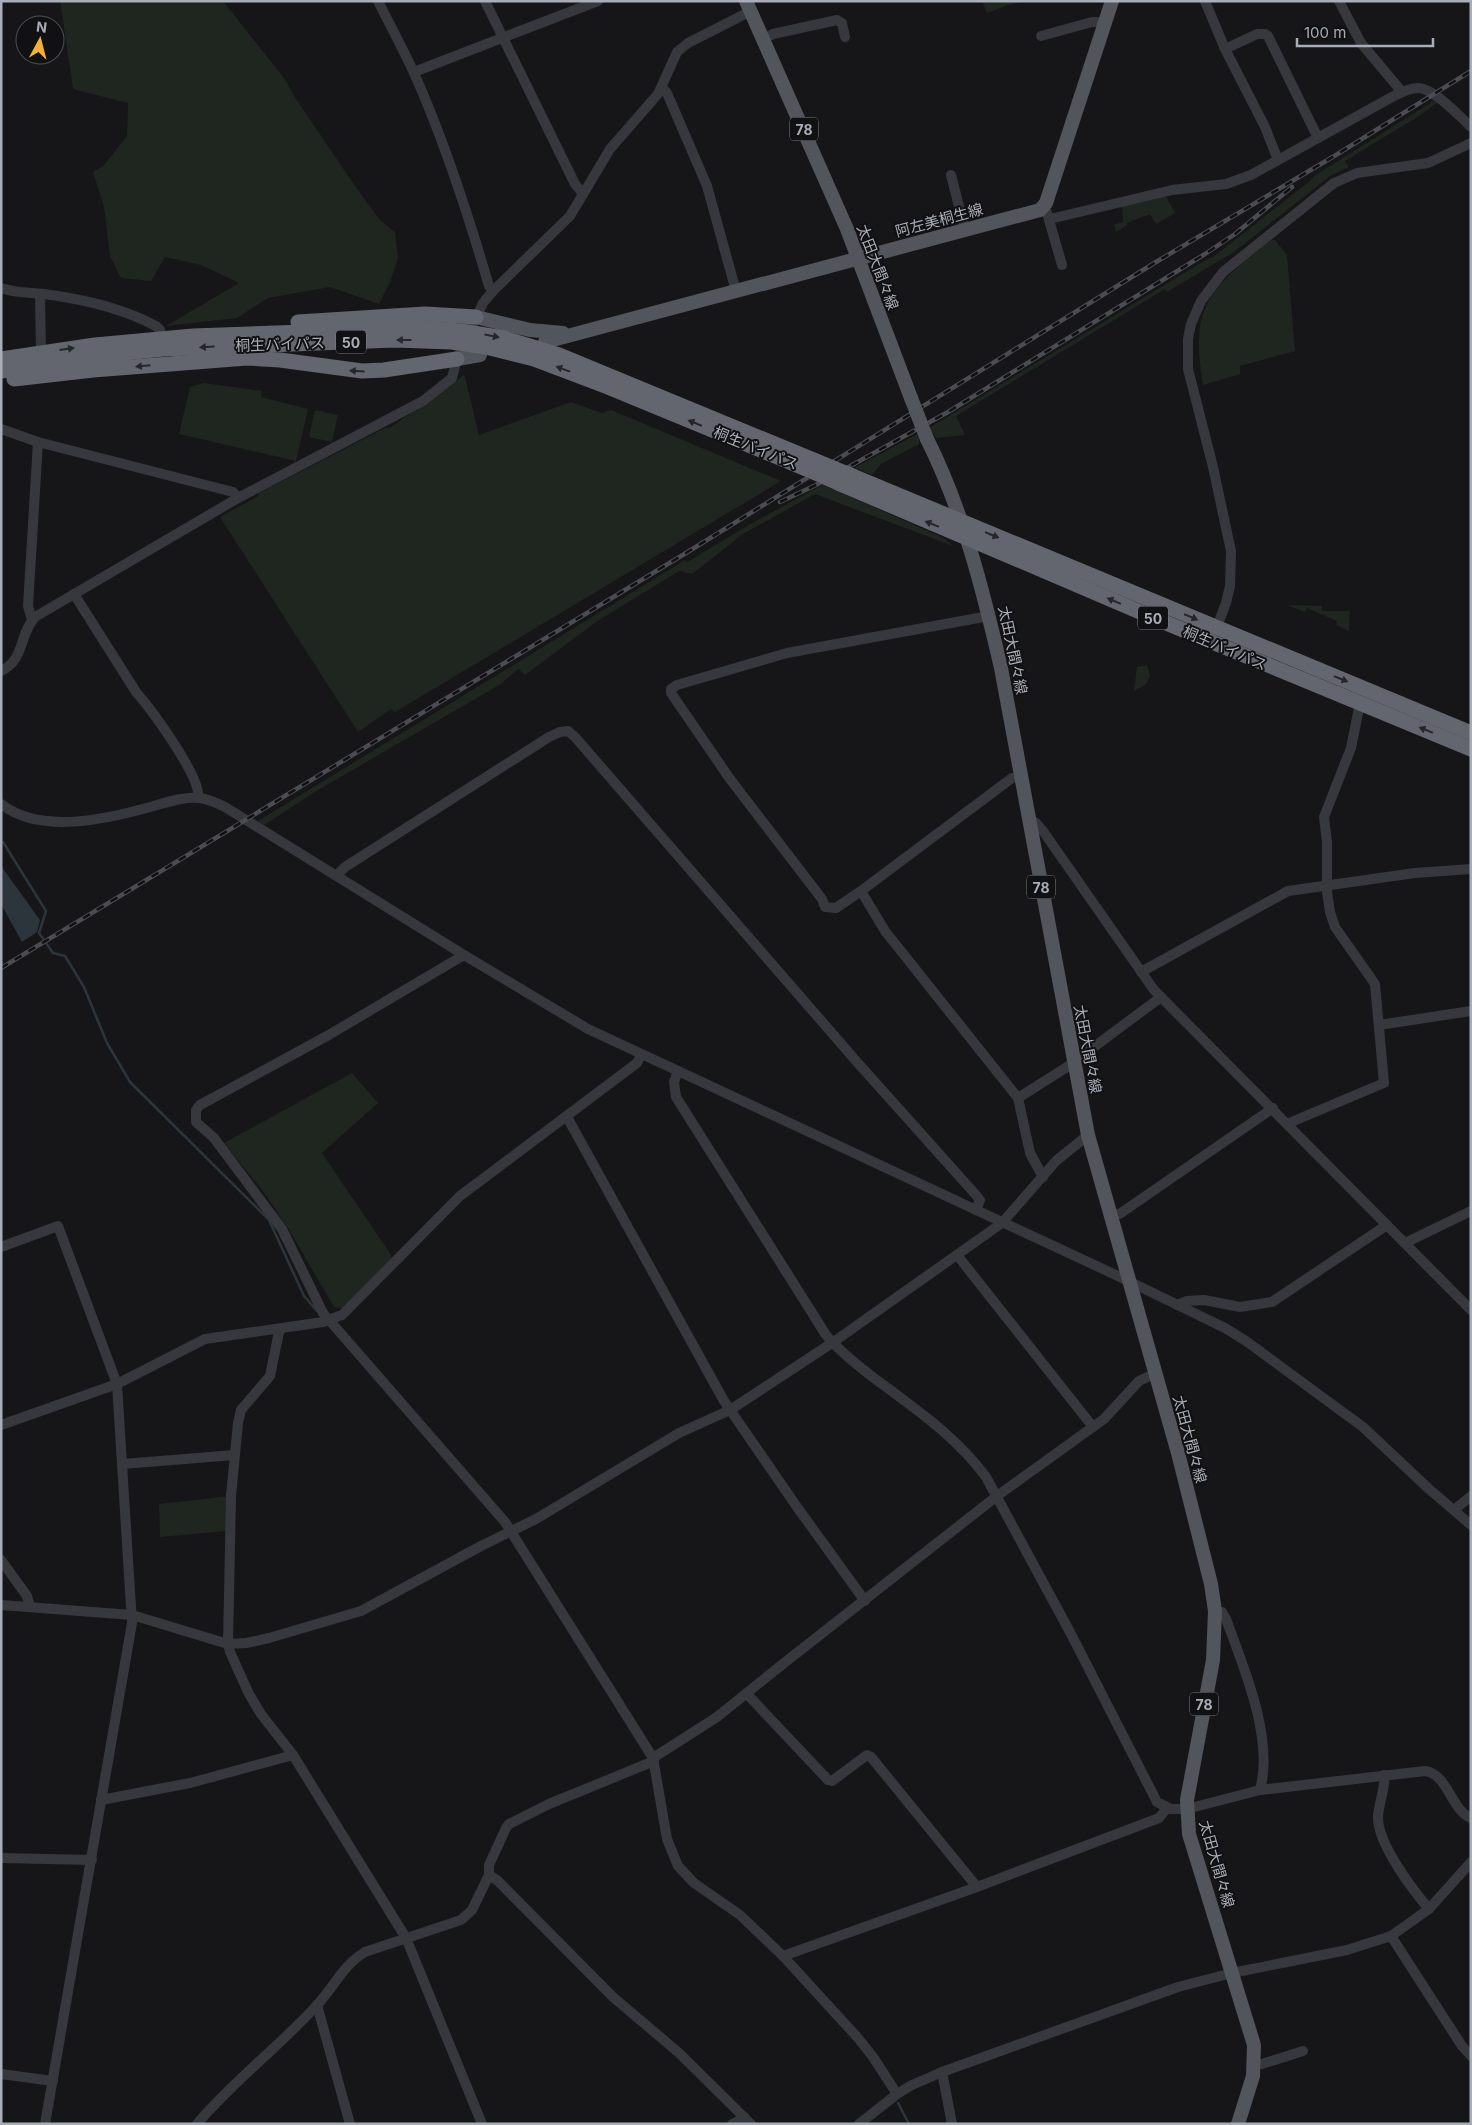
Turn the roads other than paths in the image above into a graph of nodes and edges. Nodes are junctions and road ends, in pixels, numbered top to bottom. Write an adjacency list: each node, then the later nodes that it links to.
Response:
1 (378, 1): 14 (street)
2 (485, 1): 11 (street)
3 (598, 1): 11 (street)
4 (1112, 1): 8 (main road)
5 (1205, 1): 13 (street)
6 (1339, 1): 16 (street)
7 (748, 6): 12 (main road, 太田大間々線 / 78); 15 (street)
8 (1106, 22): 9 (street); 23 (main road)
9 (1041, 36)
10 (845, 37): 12 (street)
11 (503, 38): 14 (street); 22 (street)
12 (763, 39): 25 (main road, 太田大間々線 / 78)
13 (1224, 49): 18 (street); 20 (street)
14 (414, 72): 29 (street)
15 (662, 88): 22 (street); 28 (street)
16 (1402, 92): 17 (street); 18 (street)
17 (1471, 127)
18 (1318, 138): 20 (street)
19 (1471, 143): 52 (street)
20 (1278, 160): 23 (street)
21 (951, 175): 24 (street)
22 (583, 194): 29 (street)
23 (1047, 213): 24 (main road, 阿左美桐生線); 26 (street)
24 (965, 230): 25 (main road, 阿左美桐生線)
25 (858, 258): 28 (main road, 阿左美桐生線); 47 (main road, 太田大間々線 / 78, bridge)
26 (1062, 264)
27 (1, 288): 30 (street)
28 (736, 291): 32 (main road, 阿左美桐生線)
29 (493, 292): 31 (street)
30 (40, 294): 34 (street); 36 (street)
31 (475, 321): 32 (main road); 33 (highway)
32 (576, 333): 35 (main road, 阿左美桐生線)
33 (193, 336): 34 (highway, 桐生バイパス / 50); 44 (highway, 桐生バイパス / 50, one-way to 44)
34 (162, 338): 36 (highway, 桐生バイパス / 50, one-way to 34)
35 (545, 342)
36 (41, 352): 39 (highway, 桐生バイパス / 50)
37 (480, 355): 38 (main road)
38 (458, 356): 41 (highway, 50, one-way to 41); 46 (street)
39 (1, 359)
40 (1, 371): 44 (highway, 桐生バイパス / 50, one-way to 40)
41 (1, 382)
42 (1, 429): 43 (street)
43 (38, 442): 46 (street); 51 (street)
44 (810, 465): 45 (highway, 桐生バイパス / 50, bridge)
45 (844, 479): 47 (highway, 桐生バイパス / 50); 48 (highway, 桐生バイパス / 50, one-way to 45)
46 (238, 498): 49 (street)
47 (960, 520): 48 (main road, 太田大間々線 / 78); 52 (highway, 桐生バイパス / 50, one-way to 52)
48 (965, 538): 50 (main road, 太田大間々線 / 78); 52 (highway, 桐生バイパス / 50, one-way to 48)
49 (74, 594): 51 (street); 58 (street)
50 (989, 616): 57 (main road, 太田大間々線 / 78); 64 (street)
51 (32, 620): 53 (street)
52 (1213, 635): 54 (highway, 桐生バイパス / 50); 55 (highway, 桐生バイパス / 50, one-way to 55)
53 (1, 671)
54 (1360, 703): 56 (highway, 桐生バイパス / 50, one-way to 54); 63 (street)
55 (1471, 733)
56 (1471, 749)
57 (1020, 776): 60 (main road, 太田大間々線 / 78); 64 (street)
58 (198, 798): 59 (street); 62 (street)
59 (1, 804)
60 (1029, 818): 66 (street); 71 (main road, 太田大間々線 / 78)
61 (1471, 869): 63 (street)
62 (337, 875): 65 (street); 79 (street)
63 (1327, 885): 66 (street); 69 (street)
64 (861, 892): 73 (street)
65 (464, 955): 70 (street); 90 (street)
66 (1141, 972): 67 (street)
67 (1161, 997): 71 (street); 74 (street)
68 (1471, 1011): 69 (street)
69 (1379, 1025): 76 (street)
70 (641, 1055): 72 (street); 75 (street)
71 (1074, 1061): 73 (street); 77 (main road, 太田大間々線 / 78)
72 (678, 1071): 79 (street); 92 (street)
73 (1018, 1098): 78 (street)
74 (1273, 1108): 76 (street); 81 (street)
75 (567, 1117): 90 (street); 95 (street)
76 (1289, 1124): 83 (street)
77 (1088, 1135): 78 (street); 81 (main road, 太田大間々線 / 78)
78 (1043, 1177): 82 (street)
79 (976, 1210): 82 (street)
80 (1471, 1211): 84 (street)
81 (1111, 1217): 87 (main road, 太田大間々線 / 78)
82 (1002, 1223): 86 (street); 87 (street)
83 (1387, 1226): 84 (street); 88 (street)
84 (1405, 1243): 89 (street)
85 (1, 1247): 94 (street)
86 (957, 1255): 92 (street); 97 (street)
87 (1129, 1282): 88 (street); 93 (main road, 太田大間々線 / 78)
88 (1177, 1305): 102 (street)
89 (1471, 1310)
90 (331, 1320): 91 (street); 104 (street)
91 (282, 1328): 94 (street); 98 (street)
92 (832, 1343): 95 (street); 100 (street)
93 (1156, 1373): 97 (street); 109 (main road, 太田大間々線 / 78)
94 (117, 1384): 96 (street); 99 (street)
95 (730, 1410): 104 (street); 106 (street)
96 (1, 1425)
97 (1093, 1427): 100 (street)
98 (234, 1455): 99 (street); 111 (street)
99 (123, 1464): 110 (street)
100 (997, 1496): 106 (street); 118 (street)
101 (1471, 1496): 102 (street)
102 (1454, 1510): 103 (street)
103 (1471, 1524)
104 (512, 1531): 111 (street); 114 (street)
105 (1, 1560): 108 (street)
106 (865, 1601): 112 (street)
107 (1, 1605): 108 (street)
108 (30, 1607): 110 (street)
109 (1215, 1611): 116 (street); 119 (main road, 太田大間々線 / 78)
110 (132, 1615): 111 (street); 117 (street)
111 (228, 1644): 113 (street)
112 (746, 1694): 114 (street); 125 (street)
113 (293, 1755): 117 (street); 128 (street)
114 (654, 1759): 124 (street); 129 (street)
115 (1384, 1775): 116 (street); 120 (street); 126 (street)
116 (1260, 1790): 119 (street)
117 (101, 1800): 122 (street)
118 (1167, 1808): 119 (street); 125 (street)
119 (1187, 1809): 130 (main road, 太田大間々線 / 78)
120 (1471, 1818)
121 (1, 1858): 122 (street)
122 (92, 1860): 137 (street)
123 (1471, 1862): 126 (street)
124 (489, 1875): 128 (street); 139 (street)
125 (978, 1887): 129 (street)
126 (1429, 1909): 127 (street)
127 (1392, 1936): 130 (street); 133 (street)
128 (406, 1938): 131 (street); 143 (street)
129 (783, 1956): 138 (street)
130 (1232, 1973): 134 (main road, 太田大間々線 / 78); 135 (street)
131 (318, 2005): 141 (street); 142 (street)
132 (1303, 2052): 134 (street)
133 (1471, 2056)
134 (1255, 2064): 147 (main road, 太田大間々線 / 78)
135 (942, 2072): 138 (street); 146 (street)
136 (1, 2074): 137 (street)
137 (53, 2081): 140 (street)
138 (897, 2094): 145 (street)
139 (748, 2121): 144 (street)
140 (45, 2124)
141 (197, 2124)
142 (350, 2124)
143 (482, 2124)
144 (732, 2124)
145 (858, 2124)
146 (952, 2124)
147 (1238, 2124)

